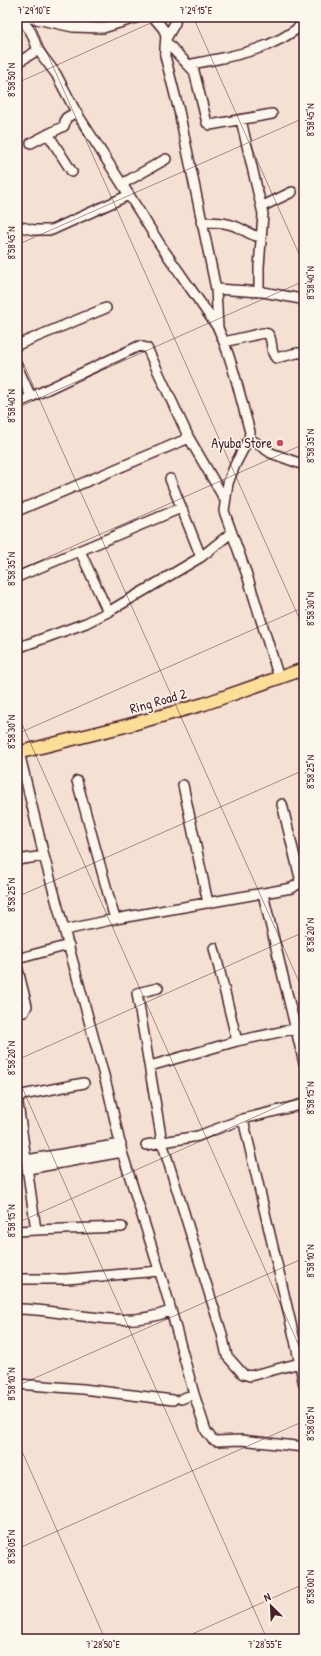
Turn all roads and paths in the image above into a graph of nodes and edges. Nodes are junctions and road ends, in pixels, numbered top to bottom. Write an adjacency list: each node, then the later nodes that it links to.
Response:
1 (20, 17): 8 (street)
2 (27, 17): 3 (street)
3 (139, 17)
4 (153, 17): 7 (street)
5 (176, 17): 7 (street)
6 (304, 23): 10 (street)
7 (167, 40): 10 (street); 22 (street)
8 (38, 50): 9 (street); 11 (street)
9 (17, 63)
10 (187, 65): 13 (street)
11 (76, 112): 14 (street); 18 (street)
12 (272, 114): 13 (street)
13 (241, 120): 21 (street)
14 (48, 134): 15 (street); 17 (street)
15 (31, 143)
16 (166, 158): 18 (street)
17 (72, 172)
18 (122, 184): 20 (street)
19 (292, 192): 21 (street)
20 (129, 195): 23 (street); 29 (street)
21 (262, 206): 24 (street)
22 (201, 222): 24 (street); 25 (street)
23 (17, 226)
24 (261, 237): 26 (street)
25 (216, 289): 26 (street); 29 (street)
26 (259, 292): 27 (street)
27 (304, 302)
28 (106, 308): 31 (street)
29 (218, 328): 30 (street)
30 (224, 342): 32 (street); 37 (street)
31 (17, 345)
32 (304, 353)
33 (17, 366): 34 (street)
34 (31, 397): 35 (street); 36 (street)
35 (17, 403)
36 (188, 438): 40 (street); 42 (street)
37 (249, 438): 38 (street); 40 (street)
38 (304, 465)
39 (170, 479): 41 (street)
40 (225, 500): 43 (street)
41 (182, 508): 44 (street); 45 (street)
42 (17, 511)
43 (231, 533): 45 (street); 50 (street)
44 (80, 551): 46 (street); 47 (street)
45 (201, 557): 47 (street)
46 (17, 577)
47 (108, 612): 48 (street)
48 (17, 648)
49 (304, 670): 50 (main road, Ring Road 2)
50 (279, 678): 51 (main road, Ring Road 2)
51 (18, 753): 55 (street)
52 (77, 780): 61 (street)
53 (183, 784): 60 (street)
54 (282, 804): 57 (street)
55 (44, 856): 56 (street); 62 (street)
56 (17, 860)
57 (301, 867): 58 (street)
58 (301, 887): 59 (street)
59 (263, 894): 60 (street); 69 (street)
60 (208, 903): 61 (street)
61 (115, 919): 62 (street)
62 (65, 930): 63 (street)
63 (69, 945): 65 (street); 79 (street)
64 (214, 948): 70 (street)
65 (17, 959)
66 (17, 966): 68 (street)
67 (158, 988): 72 (street)
68 (17, 1013)
69 (294, 1028): 70 (street); 71 (street)
70 (237, 1041): 72 (street)
71 (304, 1063)
72 (150, 1066): 77 (street)
73 (84, 1084): 74 (street)
74 (17, 1097): 80 (street)
75 (304, 1104): 76 (street)
76 (244, 1119): 77 (street); 88 (street)
77 (162, 1142): 78 (street); 88 (street)
78 (146, 1145)
79 (121, 1148): 80 (street); 84 (street)
80 (27, 1165): 82 (street)
81 (122, 1227): 82 (street)
82 (36, 1230): 83 (street)
83 (17, 1231)
84 (159, 1271): 85 (street); 87 (street)
85 (17, 1279)
86 (17, 1309): 87 (street)
87 (170, 1310): 91 (street)
88 (302, 1362): 90 (street)
89 (17, 1384): 91 (street)
90 (304, 1385)
91 (194, 1394): 92 (street)
92 (304, 1446)

